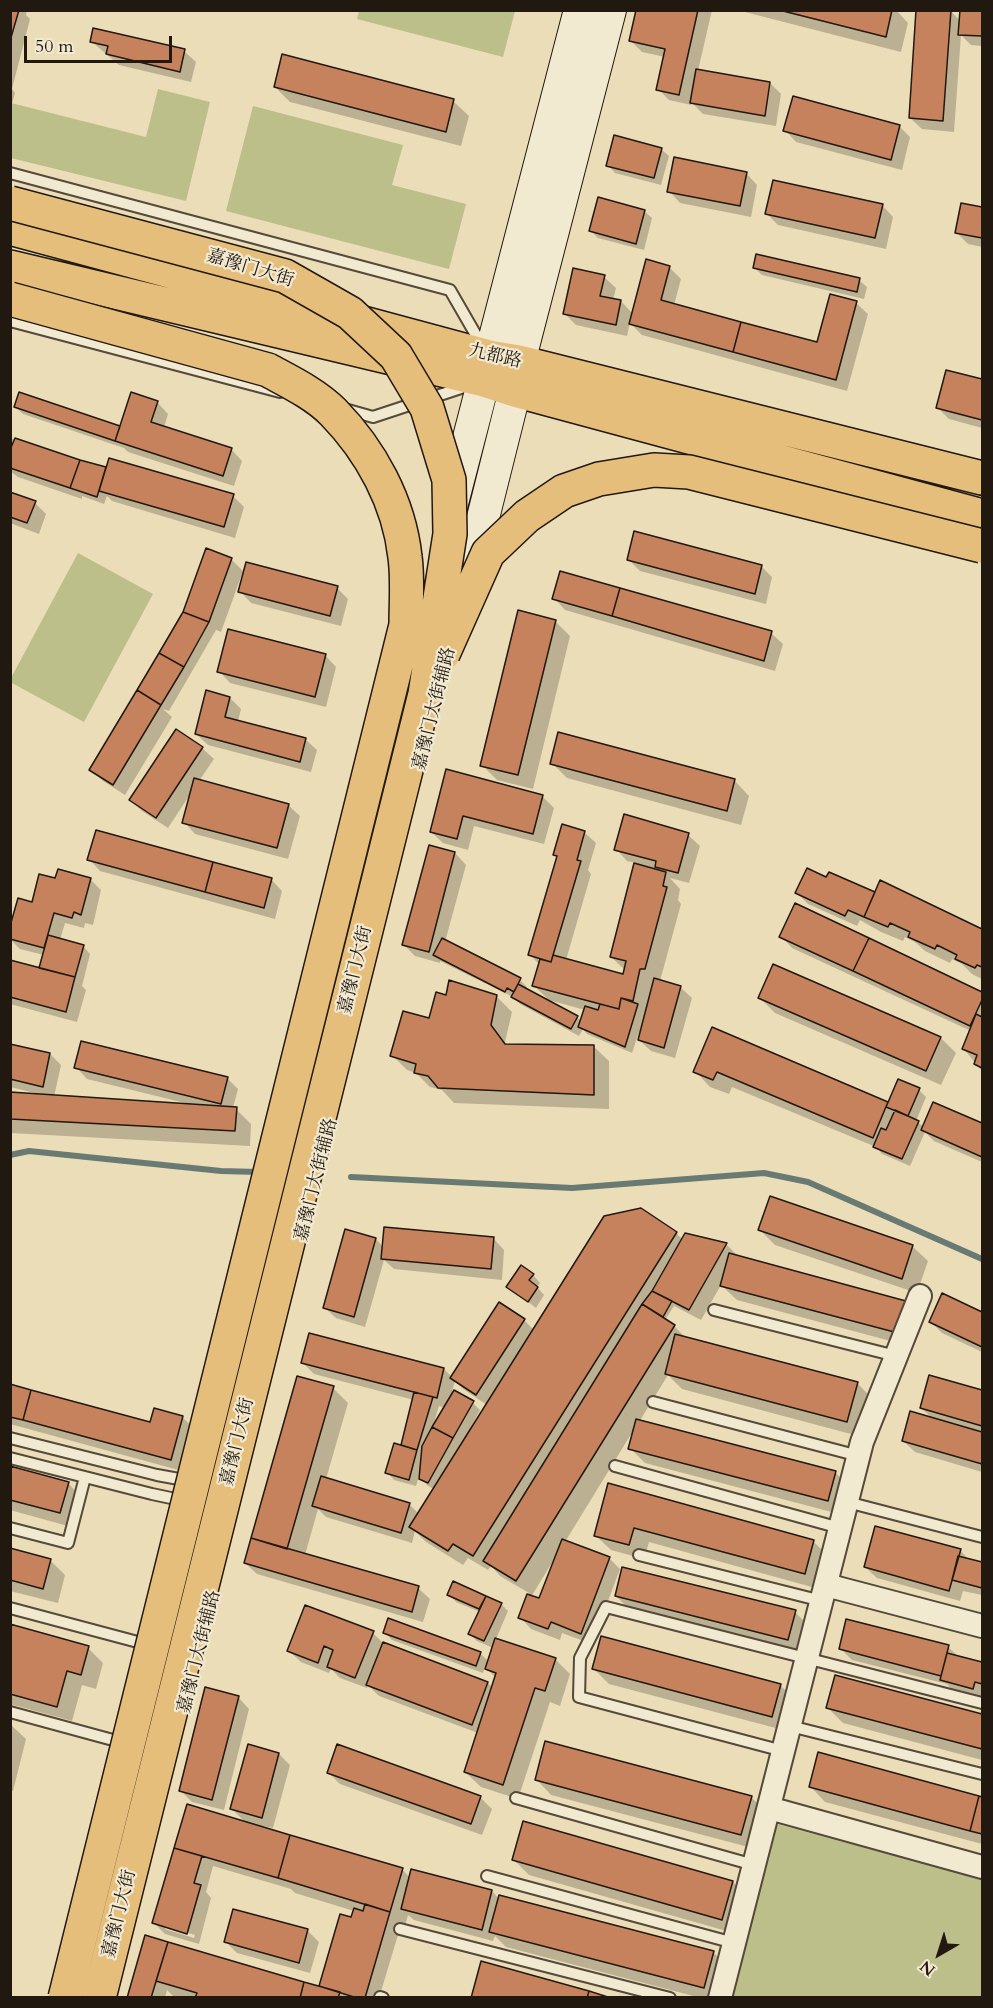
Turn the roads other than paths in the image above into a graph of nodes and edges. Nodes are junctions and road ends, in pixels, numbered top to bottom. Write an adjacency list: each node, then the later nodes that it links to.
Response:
1 (580, 10): 9 (main road)
2 (610, 10): 9 (main road)
3 (10, 173): 9 (lane)
4 (10, 203): 13 (main road, 嘉豫门大街, bridge)
5 (10, 228): 9 (main road, 九都路)
6 (10, 267): 9 (main road, 九都路)
7 (10, 299): 48 (main road, 嘉豫门大街, bridge)
8 (10, 321): 9 (lane)
9 (502, 372): 10 (main road, 九都路); 11 (main road, 九都路); 23 (main road, 嘉豫门大街辅路); 50 (main road, 嘉豫门大街辅路)
10 (982, 478)
11 (982, 516)
12 (982, 546): 13 (main road, bridge)
13 (425, 694): 49 (main road, 嘉豫门大街, bridge)
14 (920, 1296): 16 (street)
15 (714, 1310): 16 (lane)
16 (896, 1356): 19 (street)
17 (653, 1402): 19 (lane)
18 (10, 1438): 23 (lane)
19 (859, 1456): 24 (street)
20 (10, 1458): 22 (lane)
21 (615, 1466): 26 (lane)
22 (85, 1477): 23 (lane); 25 (lane)
23 (191, 1492): 32 (main road, 嘉豫门大街辅路)
24 (847, 1502): 26 (street); 27 (lane)
25 (10, 1528)
26 (840, 1528): 29 (street)
27 (982, 1538)
28 (639, 1555): 29 (lane)
29 (824, 1593): 31 (street); 33 (street)
30 (10, 1608): 32 (lane)
31 (982, 1626)
32 (152, 1646): 37 (main road, 嘉豫门大街辅路)
33 (807, 1658): 34 (lane); 36 (street); 38 (lane)
34 (982, 1703)
35 (10, 1712): 37 (lane)
36 (790, 1726): 38 (street); 39 (lane)
37 (127, 1744): 47 (main road, 嘉豫门大街辅路)
38 (783, 1750): 41 (street)
39 (982, 1774)
40 (516, 1798): 42 (lane)
41 (769, 1809): 42 (street); 43 (street)
42 (754, 1865): 46 (street)
43 (982, 1867)
44 (487, 1876): 46 (lane)
45 (400, 1929): 51 (lane)
46 (734, 1942): 52 (street)
47 (53, 1998)
48 (65, 1998)
49 (99, 1998)
50 (112, 1998)
51 (670, 1998)
52 (720, 1998)

